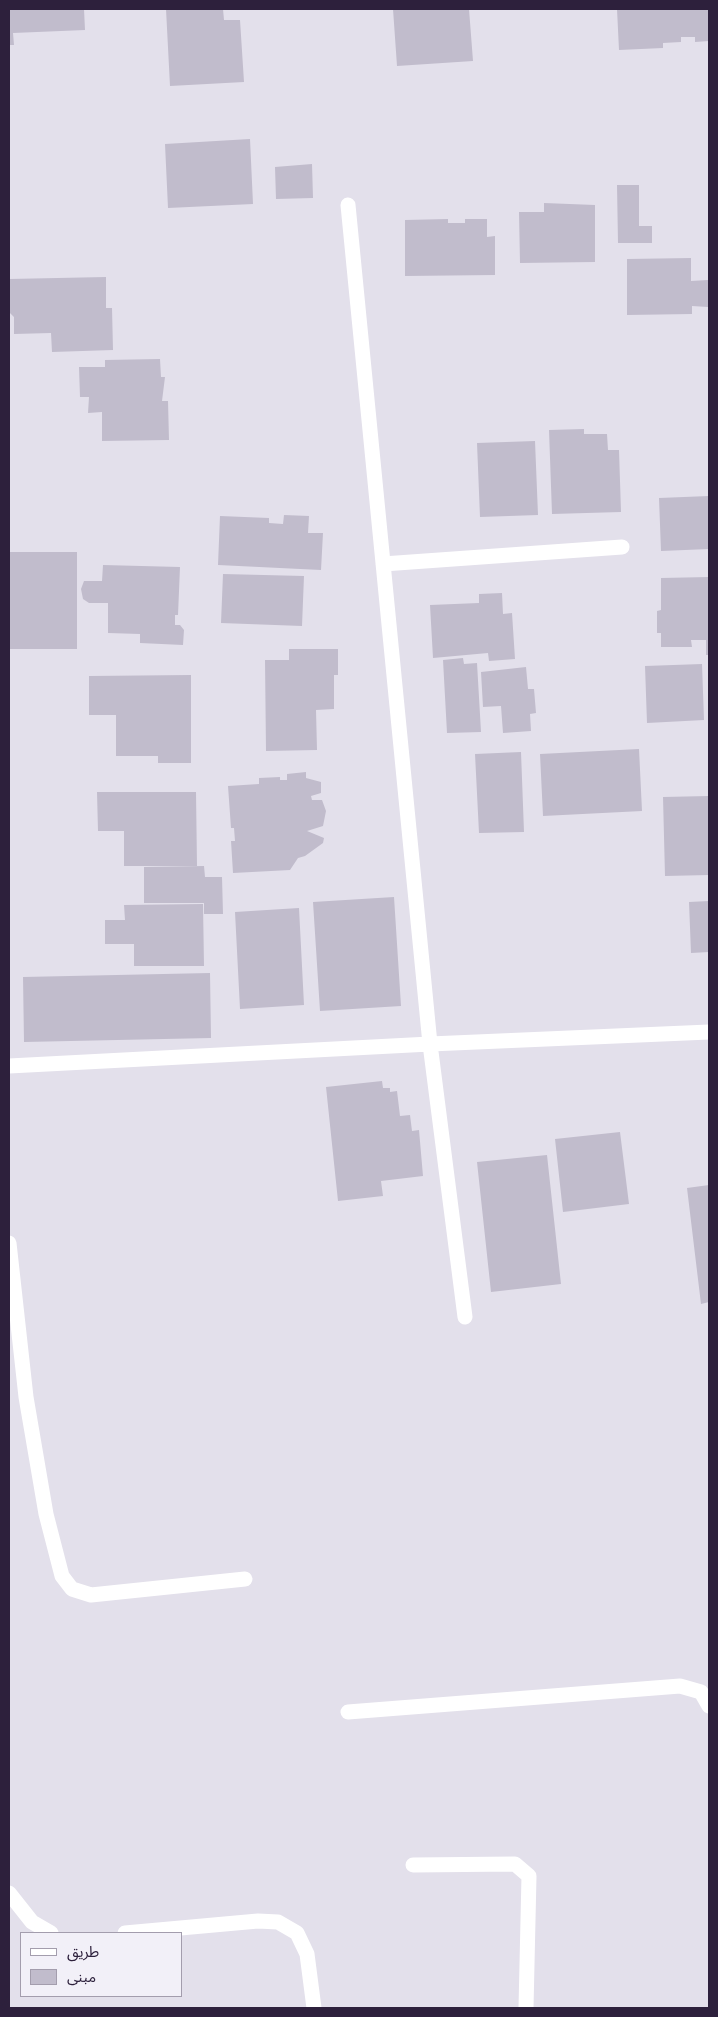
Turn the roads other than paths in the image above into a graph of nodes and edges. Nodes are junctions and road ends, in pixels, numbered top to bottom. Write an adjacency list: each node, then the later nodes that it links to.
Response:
1 (348, 205): 3 (street)
2 (622, 547): 3 (street)
3 (383, 564): 5 (street)
4 (709, 1032): 5 (street)
5 (430, 1044): 6 (street); 8 (street)
6 (9, 1066)
7 (9, 1243): 9 (street)
8 (465, 1317)
9 (245, 1579)
10 (709, 1706): 11 (street)
11 (348, 1712)
12 (413, 1865): 17 (street)
13 (9, 1893): 14 (street)
14 (49, 1932)
15 (136, 1932): 16 (street)
16 (314, 2008)
17 (526, 2008)

